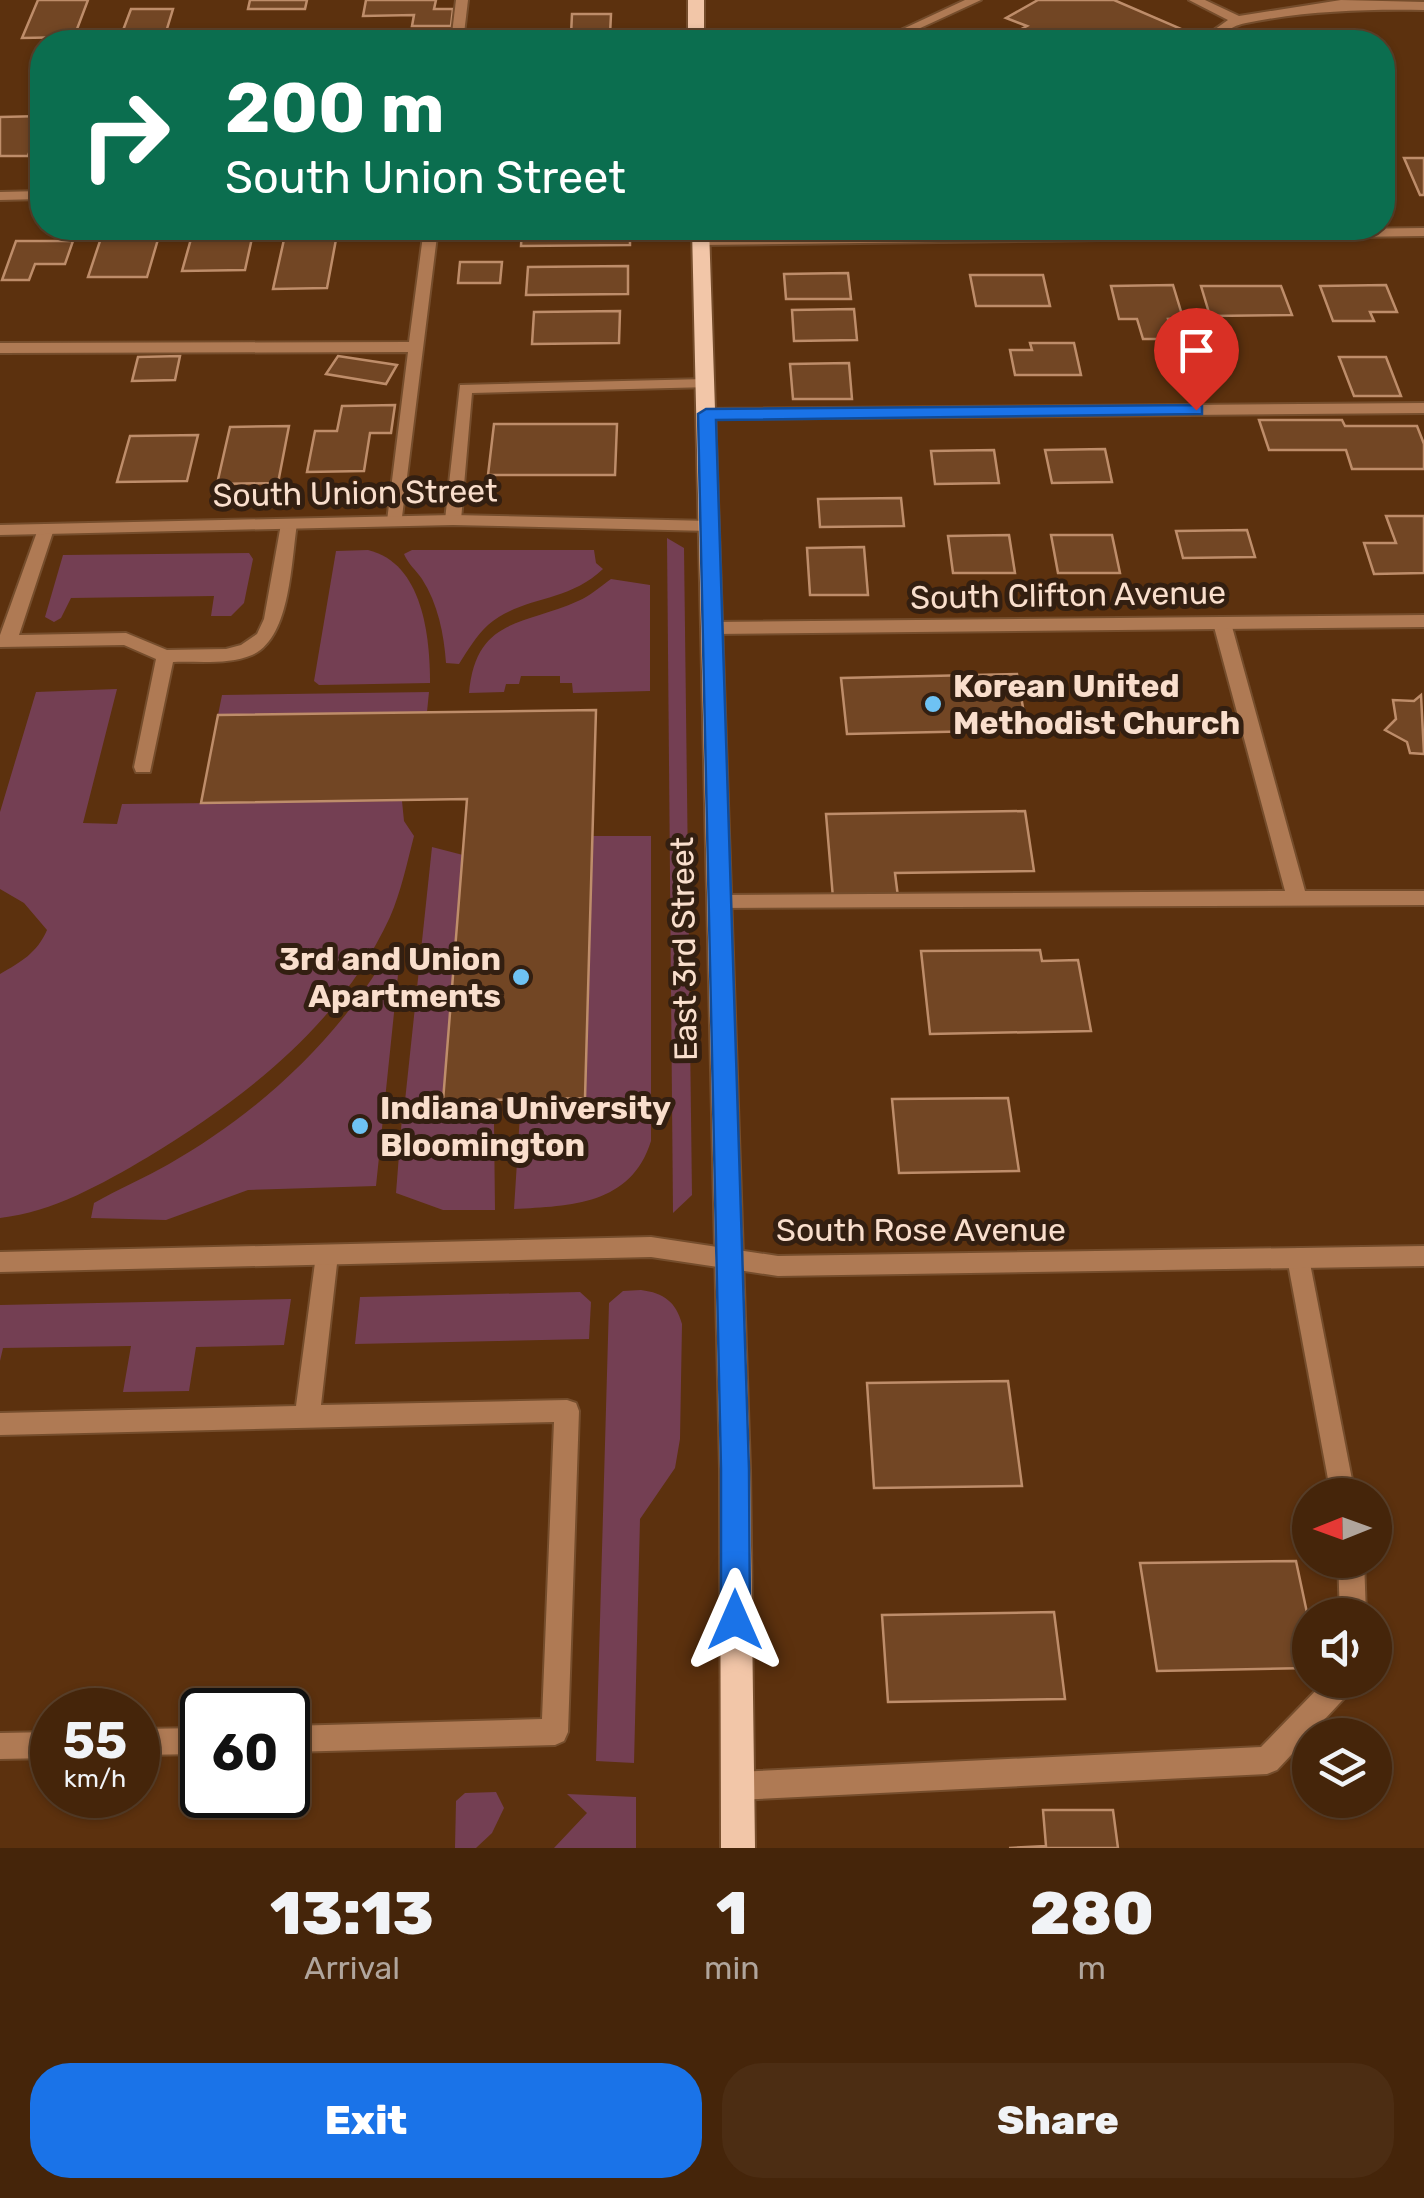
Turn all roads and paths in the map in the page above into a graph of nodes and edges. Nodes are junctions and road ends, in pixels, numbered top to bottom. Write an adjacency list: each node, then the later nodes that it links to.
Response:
1 (462, 0): 8 (street)
2 (696, 0): 9 (main road)
3 (975, 0): 10 (street)
4 (1194, 0): 7 (street)
5 (1348, 2): 6 (street); 7 (street)
6 (1424, 6)
7 (1236, 20): 11 (street)
8 (458, 30)
9 (696, 30)
10 (908, 30)
11 (1221, 30)
12 (30, 195): 13 (street)
13 (0, 196)
14 (1395, 236): 15 (street)
15 (1422, 236)
16 (430, 240): 18 (street)
17 (701, 240): 20 (main road, East 3rd Street)
18 (415, 347): 19 (street); 24 (street)
19 (0, 348)
20 (706, 384): 22 (main road, East 3rd Street); 23 (street)
21 (1424, 408): 22 (street)
22 (706, 414): 26 (main road, East 3rd Street)
23 (453, 520): 24 (street, South Union Street); 26 (street, South Union Street)
24 (395, 522): 25 (street, South Union Street)
25 (289, 524): 27 (street, South Union Street); 33 (street)
26 (710, 526): 31 (main road, East 3rd Street)
27 (46, 528): 28 (street, South Union Street); 32 (street)
28 (0, 530)
29 (1424, 621): 30 (street, South Clifton Avenue)
30 (1222, 623): 31 (street, South Clifton Avenue); 36 (street)
31 (713, 628): 37 (main road, East 3rd Street)
32 (4, 641): 33 (street)
33 (165, 656): 34 (street)
34 (144, 767)
35 (1424, 898): 36 (street)
36 (1296, 899): 37 (street)
37 (721, 903): 41 (main road, East 3rd Street)
38 (327, 1254): 41 (street, South Rose Avenue); 42 (street, South Rose Avenue); 43 (street)
39 (1424, 1256): 40 (street, South Rose Avenue)
40 (1298, 1258): 41 (street, South Rose Avenue); 45 (street)
41 (730, 1260): 50 (main road, East 3rd Street)
42 (0, 1262)
43 (307, 1418): 44 (street); 47 (street)
44 (0, 1424)
45 (1340, 1478)
46 (1327, 1698): 50 (street)
47 (310, 1738)
48 (30, 1745): 49 (street)
49 (0, 1746)
50 (736, 1786): 51 (main road, East 3rd Street)
51 (738, 1848)

